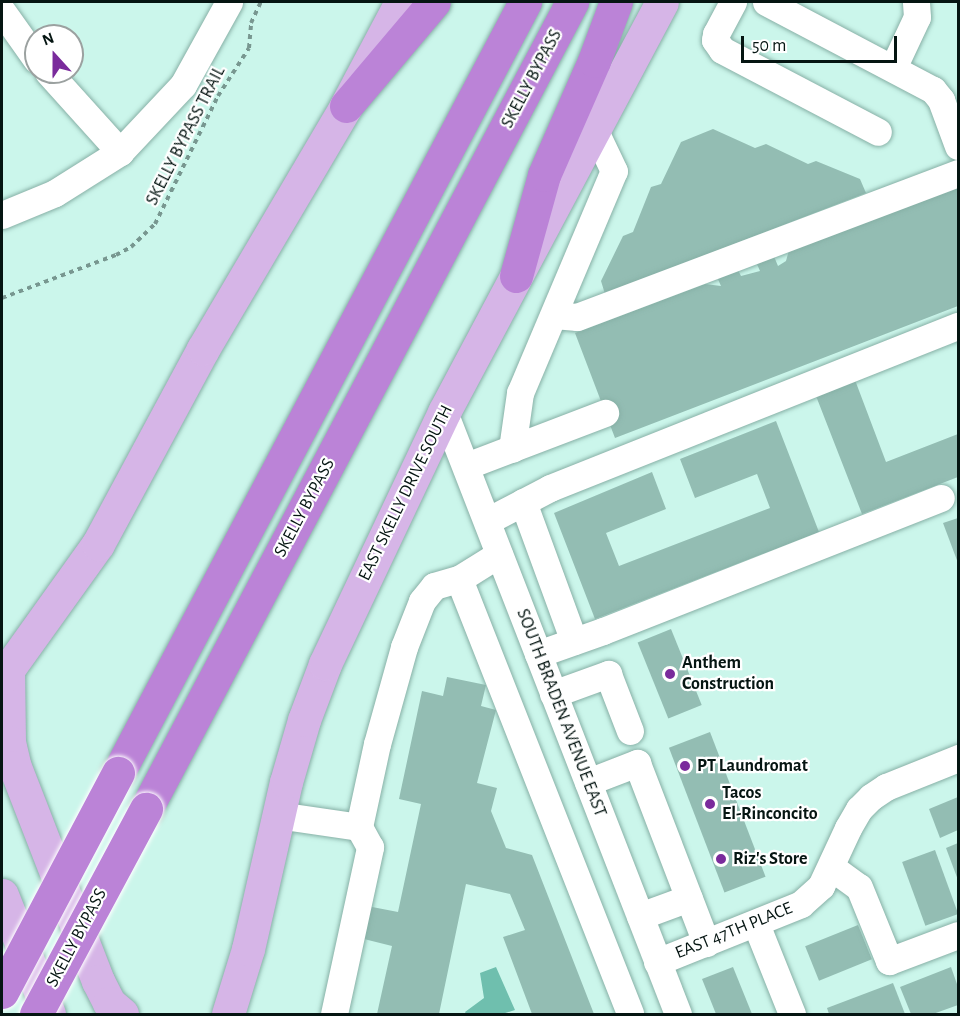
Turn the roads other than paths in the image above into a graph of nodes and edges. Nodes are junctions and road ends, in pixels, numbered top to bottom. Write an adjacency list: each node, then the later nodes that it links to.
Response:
1 (229, 2): 19 (street)
2 (400, 2): 15 (main road)
3 (434, 2): 15 (highway)
4 (525, 2): 53 (highway, bridge)
5 (572, 2): 55 (highway, SKELLY BYPASS, bridge)
6 (616, 2): 22 (highway)
7 (662, 2): 16 (main road, EAST SKELLY DRIVE SOUTH)
8 (732, 2): 17 (street)
9 (766, 2): 13 (street)
10 (916, 2): 13 (street)
11 (2, 11): 12 (street)
12 (24, 41)
13 (893, 68): 18 (street)
14 (59, 84): 19 (street)
15 (346, 106): 36 (main road)
16 (594, 129): 22 (main road, EAST SKELLY DRIVE SOUTH); 23 (street)
17 (878, 132)
18 (958, 146)
19 (120, 152): 21 (street)
20 (958, 172): 23 (street)
21 (2, 215)
22 (516, 276): 25 (main road, EAST SKELLY DRIVE SOUTH)
23 (554, 315): 27 (street)
24 (958, 326): 30 (street)
25 (444, 412): 28 (street, SOUTH BRADEN AVENUE EAST); 42 (main road, EAST SKELLY DRIVE SOUTH)
26 (605, 413): 27 (street)
27 (512, 449): 28 (street)
28 (466, 466): 31 (street, SOUTH BRADEN AVENUE EAST)
29 (941, 498): 34 (street)
30 (523, 502): 31 (street); 34 (street)
31 (487, 521): 32 (street, SOUTH BRADEN AVENUE EAST)
32 (499, 554): 33 (street); 35 (street, SOUTH BRADEN AVENUE EAST)
33 (459, 579): 43 (street); 44 (street)
34 (574, 641): 35 (street)
35 (538, 654): 37 (street, SOUTH BRADEN AVENUE EAST)
36 (4, 663): 57 (main road)
37 (553, 694): 38 (street); 40 (street, SOUTH BRADEN AVENUE EAST)
38 (630, 731)
39 (958, 758): 45 (street, EAST 47TH PLACE)
40 (588, 782): 41 (street, SOUTH BRADEN AVENUE EAST); 47 (street)
41 (600, 813): 44 (street); 48 (street, SOUTH BRADEN AVENUE EAST)
42 (278, 814): 43 (street); 54 (main road, EAST SKELLY DRIVE SOUTH)
43 (359, 827): 58 (street)
44 (558, 832): 59 (street)
45 (831, 867): 49 (street, EAST 47TH PLACE); 50 (street)
46 (2, 895): 56 (main road)
47 (689, 898): 48 (street); 51 (street)
48 (640, 916): 52 (street, SOUTH BRADEN AVENUE EAST)
49 (756, 924): 51 (street, EAST 47TH PLACE); 61 (street)
50 (958, 935)
51 (706, 943): 52 (street, EAST 47TH PLACE)
52 (657, 962): 60 (street, SOUTH BRADEN AVENUE EAST)
53 (2, 992)
54 (226, 1011)
55 (36, 1014)
56 (49, 1014)
57 (122, 1014)
58 (334, 1014)
59 (630, 1014)
60 (678, 1014)
61 (792, 1014)

